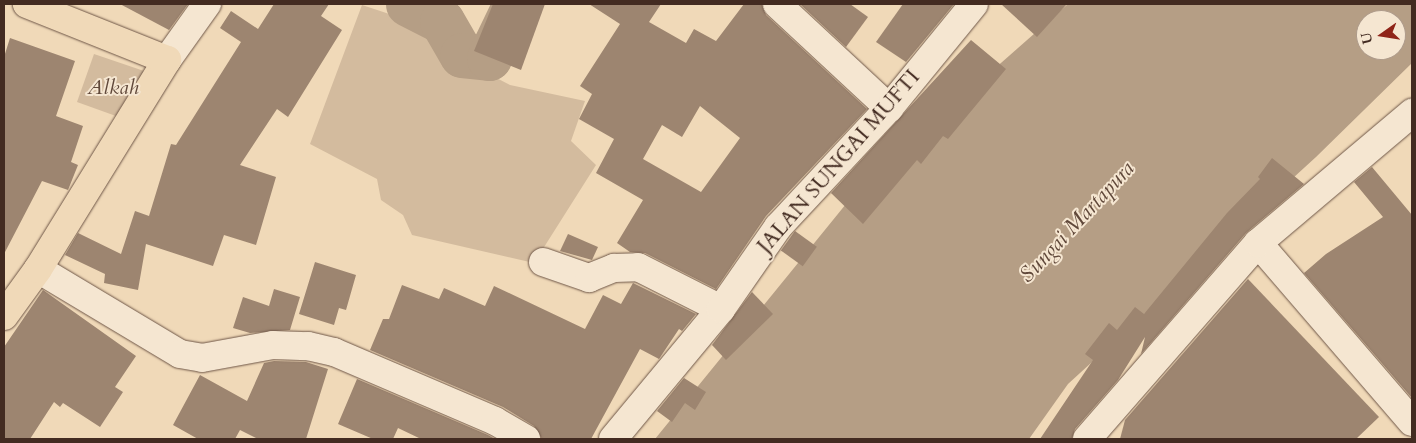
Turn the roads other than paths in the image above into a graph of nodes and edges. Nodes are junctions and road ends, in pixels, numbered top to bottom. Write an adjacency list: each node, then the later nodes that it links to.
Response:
1 (27, 4): 5 (main road)
2 (207, 4): 5 (street)
3 (777, 4): 6 (street)
4 (974, 4): 6 (street, JALAN SUNGAI MUFTI)
5 (167, 60): 10 (main road)
6 (888, 108): 11 (street, JALAN SUNGAI MUFTI)
7 (1412, 113): 8 (street)
8 (1258, 243): 13 (street); 16 (street)
9 (543, 262): 11 (street)
10 (38, 269): 12 (main road); 14 (street)
11 (721, 309): 15 (street, JALAN SUNGAI MUFTI)
12 (4, 316)
13 (1412, 422)
14 (526, 439)
15 (613, 439)
16 (1087, 439)

